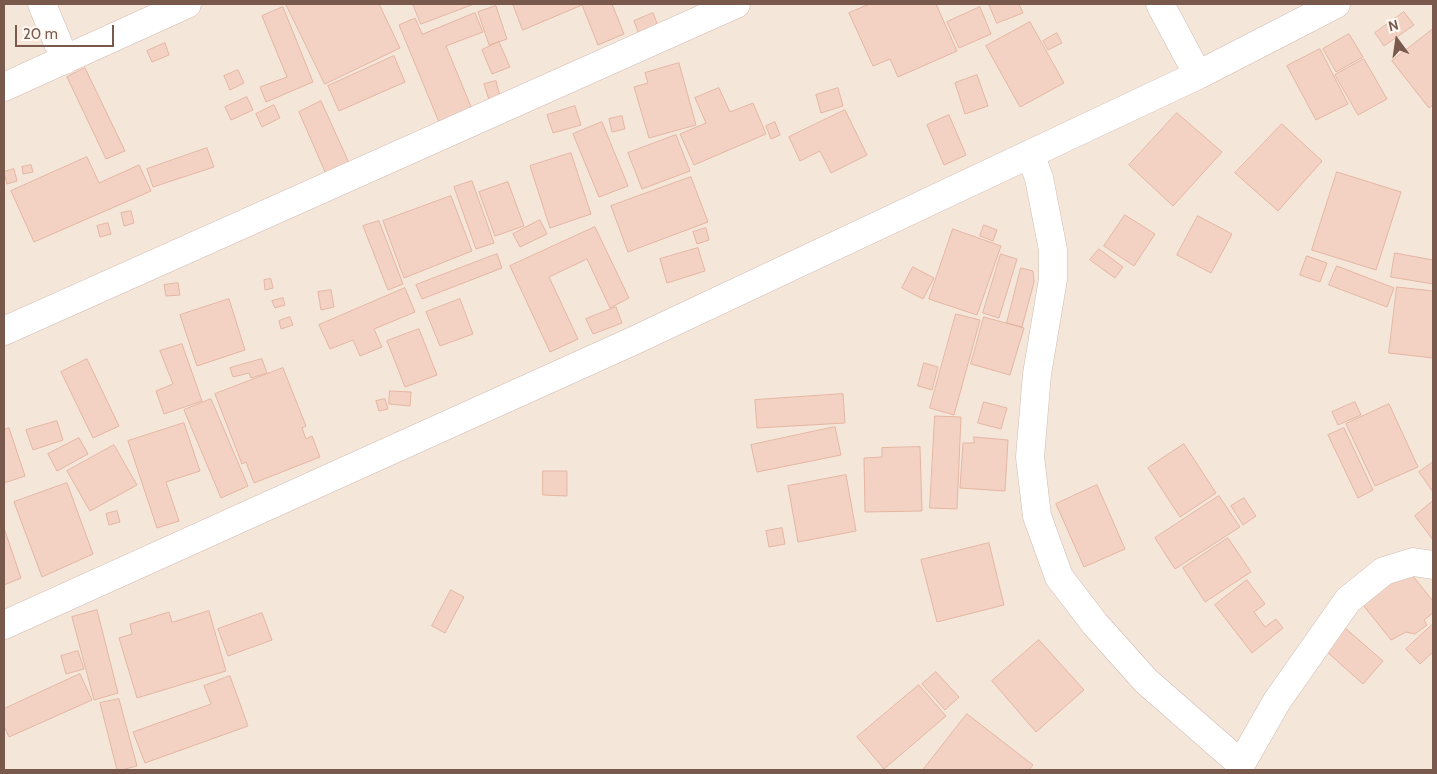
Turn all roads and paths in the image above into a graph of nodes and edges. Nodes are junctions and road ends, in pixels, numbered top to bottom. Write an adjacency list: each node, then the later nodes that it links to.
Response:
1 (42, 4): 6 (street)
2 (187, 4): 6 (street)
3 (736, 4): 10 (street)
4 (1160, 4): 7 (street)
5 (1336, 4): 7 (street)
6 (65, 60): 8 (street)
7 (1198, 75): 9 (street)
8 (4, 87)
9 (1030, 154): 12 (street); 13 (street)
10 (4, 331)
11 (1433, 565): 13 (street)
12 (4, 625)
13 (1241, 767)

